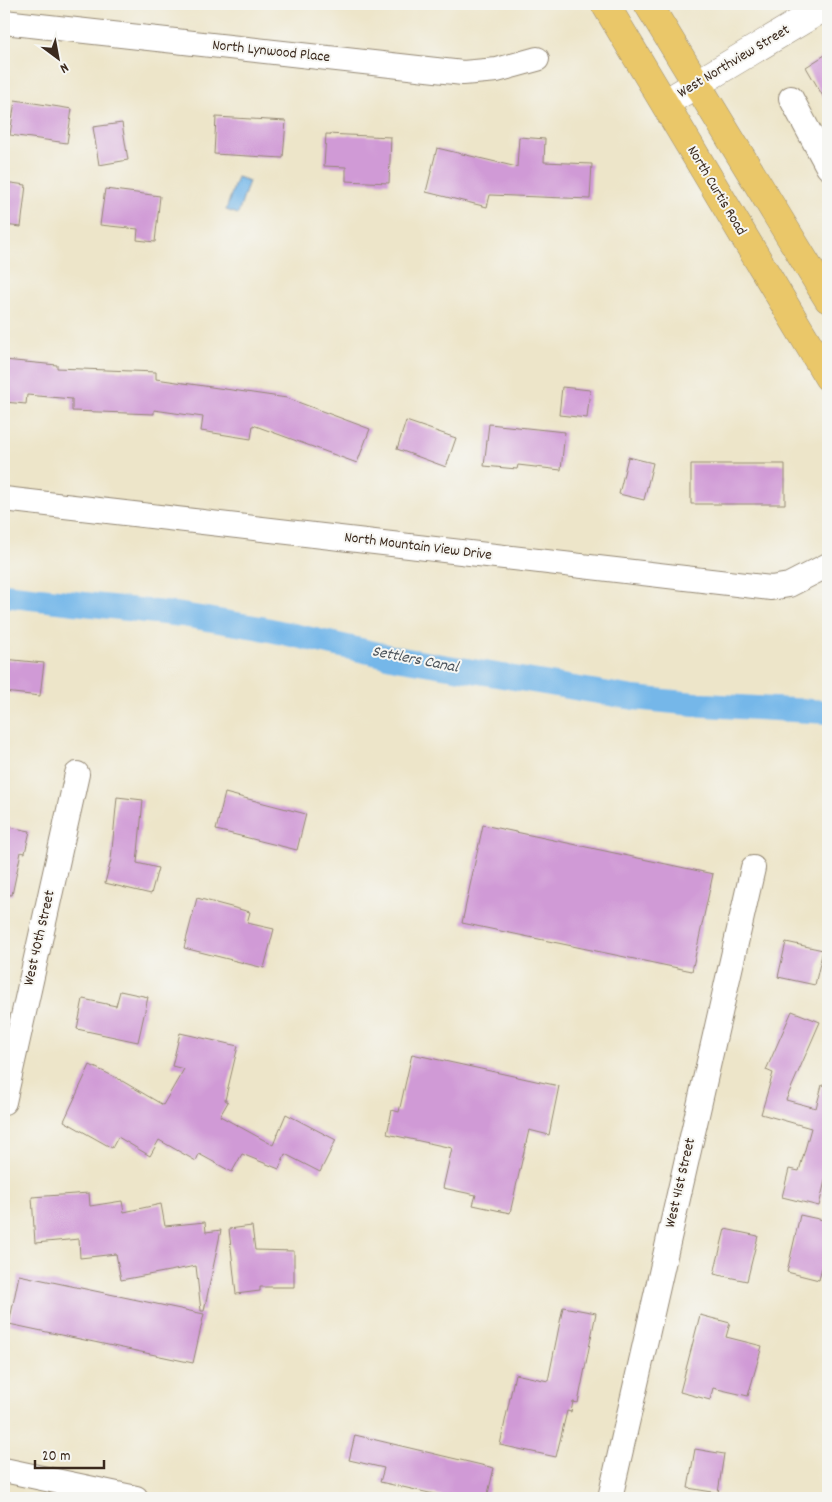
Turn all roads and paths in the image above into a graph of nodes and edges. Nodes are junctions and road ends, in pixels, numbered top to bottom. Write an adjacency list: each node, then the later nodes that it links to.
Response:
1 (605, 4): 8 (main road, North Curtis Road)
2 (648, 4): 6 (main road)
3 (828, 5): 6 (street, West Northview Street)
4 (4, 22): 5 (street, North Lynwood Place)
5 (537, 59)
6 (696, 84): 8 (street, West Northview Street); 10 (main road)
7 (791, 98): 9 (street)
8 (665, 103): 11 (main road, North Curtis Road)
9 (828, 168)
10 (828, 299)
11 (828, 377)
12 (4, 499): 13 (street, North Mountain View Drive)
13 (828, 565)
14 (77, 774): 16 (street, West 40th Street)
15 (753, 868): 19 (street, West 41st Street)
16 (4, 1102)
17 (4, 1470): 18 (street)
18 (136, 1498)
19 (610, 1498)

